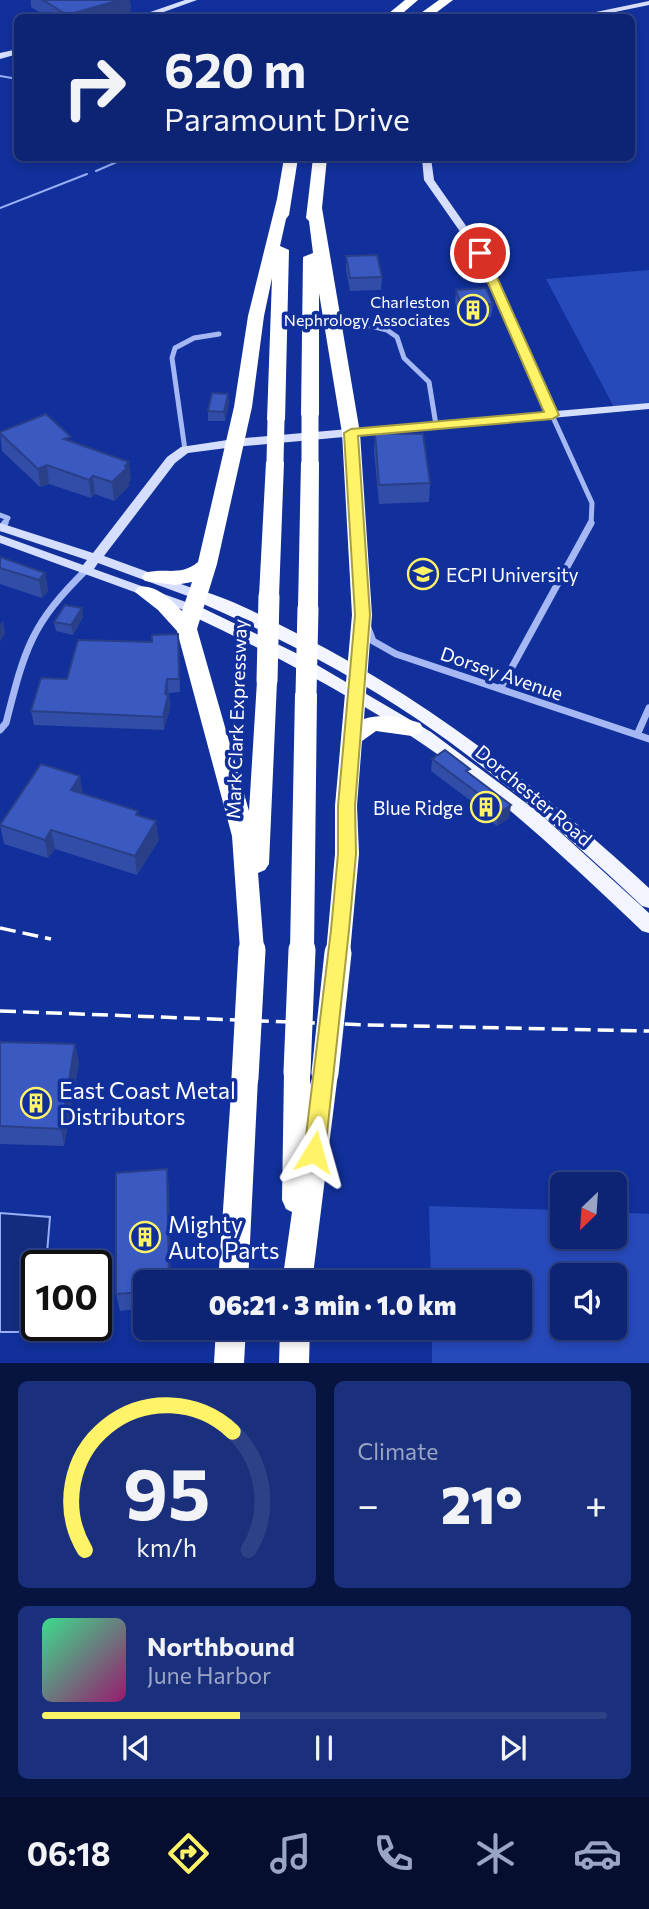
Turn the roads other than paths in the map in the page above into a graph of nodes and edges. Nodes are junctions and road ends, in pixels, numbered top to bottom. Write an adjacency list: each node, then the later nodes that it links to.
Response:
1 (193, 0): 6 (street)
2 (412, 0): 7 (highway)
3 (438, 0): 8 (highway)
4 (447, 0): 9 (highway)
5 (649, 3): 10 (street)
6 (149, 14)
7 (393, 14)
8 (422, 14)
9 (424, 14)
10 (592, 14)
11 (290, 161): 14 (highway, Mark Clark Expressway)
12 (320, 161): 15 (highway)
13 (426, 161): 19 (street)
14 (282, 202): 22 (highway); 41 (highway, Mark Clark Expressway, bridge)
15 (314, 206): 21 (highway); 43 (highway, bridge)
16 (359, 323): 20 (street)
17 (219, 334): 23 (street)
18 (649, 406): 19 (street)
19 (552, 415): 20 (street); 32 (street)
20 (436, 425): 21 (street)
21 (351, 433): 22 (street); 30 (highway)
22 (234, 443): 23 (street); 26 (highway)
23 (185, 450): 25 (street)
24 (0, 527): 25 (street, Dorchester Road); 27 (street, Dorchester Road)
25 (96, 558): 27 (street); 28 (street, Dorchester Road)
26 (206, 564): 28 (highway); 29 (highway)
27 (87, 569): 28 (street, Dorchester Road); 35 (street)
28 (148, 585): 29 (street, Dorchester Road); 29 (highway)
29 (192, 611): 31 (main road, Dorchester Road); 41 (highway)
30 (362, 615): 31 (highway); 32 (street, Dorsey Avenue)
31 (358, 684): 34 (main road, Dorchester Road); 38 (highway); 39 (main road, Dorchester Road)
32 (500, 689): 36 (street, Dorsey Avenue)
33 (649, 708): 36 (street)
34 (412, 728): 38 (highway); 40 (main road, Dorchester Road)
35 (0, 730)
36 (636, 735): 37 (street, Dorsey Avenue)
37 (649, 739)
38 (351, 740): 44 (highway, bridge)
39 (649, 900)
40 (649, 925)
41 (251, 950): 42 (highway, Mark Clark Expressway, bridge)
42 (234, 1270)
43 (296, 1270)
44 (298, 1270)
45 (230, 1340): 47 (highway)
46 (295, 1340): 48 (highway)
47 (229, 1363)
48 (294, 1363)

